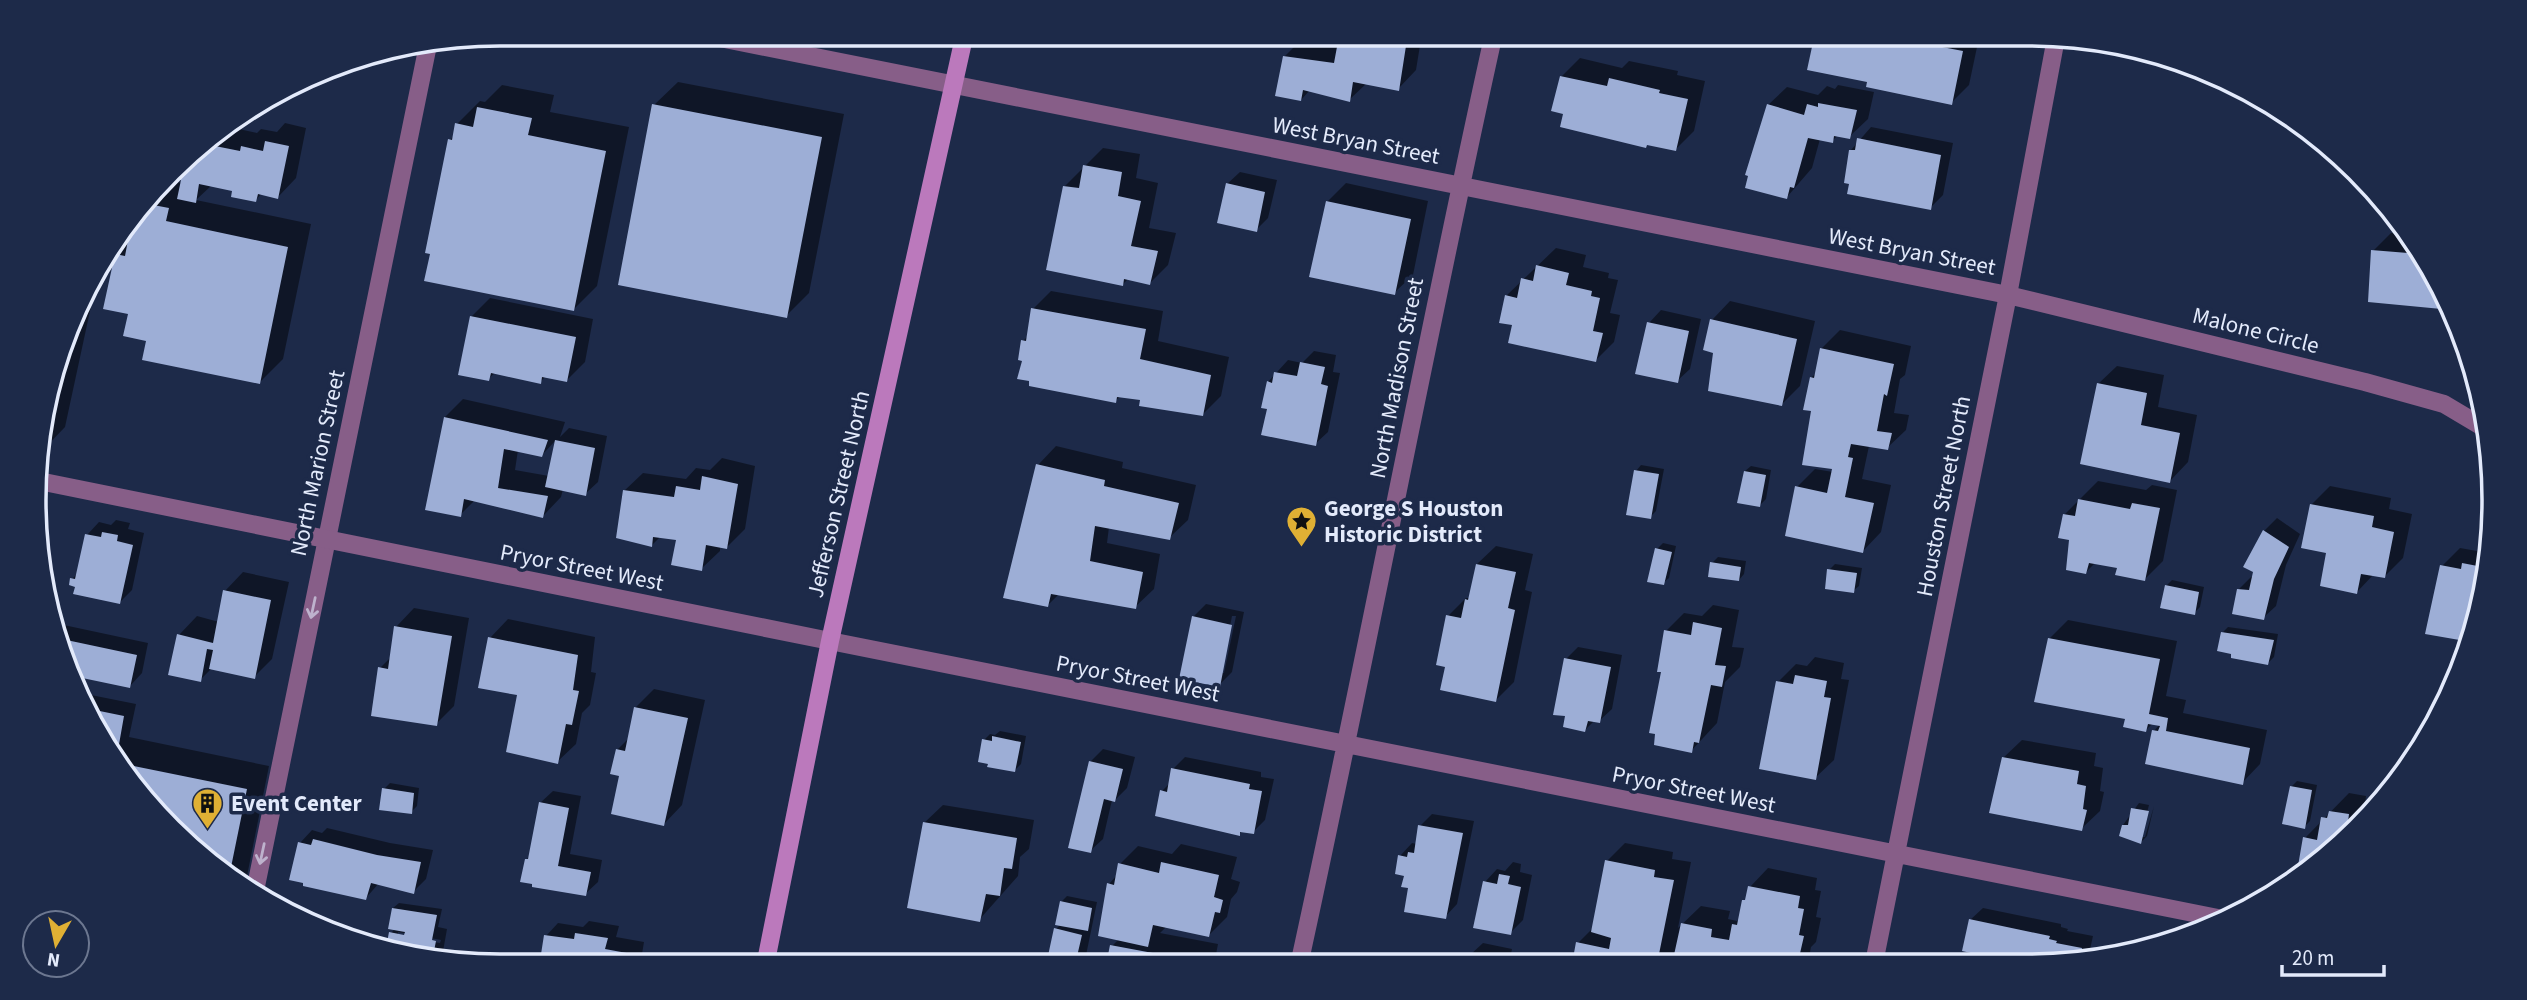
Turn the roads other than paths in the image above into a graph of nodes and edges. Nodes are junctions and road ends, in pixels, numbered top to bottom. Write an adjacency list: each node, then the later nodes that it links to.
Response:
1 (760, 46): 6 (street, West Bryan Street)
2 (962, 46): 6 (main road, Jefferson Street North)
3 (1491, 46): 7 (street, North Madison Street)
4 (2055, 46): 8 (street, Houston Street North)
5 (427, 51): 11 (street, North Marion Street)
6 (954, 85): 7 (street, West Bryan Street); 12 (main road, Jefferson Street North)
7 (1460, 186): 8 (street, West Bryan Street); 13 (street, North Madison Street)
8 (2008, 295): 9 (street, Malone Circle); 14 (street, Houston Street North)
9 (2475, 422)
10 (46, 482): 11 (street, Pryor Street West)
11 (326, 541): 12 (street, Pryor Street West); 15 (street, North Marion Street, one-way to 15)
12 (830, 641): 13 (street, Pryor Street West); 17 (main road, Jefferson Street North)
13 (1348, 745): 14 (street, Pryor Street West); 18 (street, North Madison Street)
14 (1896, 854): 16 (street, Pryor Street West); 19 (street, Houston Street North)
15 (256, 884)
16 (2209, 916)
17 (767, 954)
18 (1301, 954)
19 (1876, 954)

